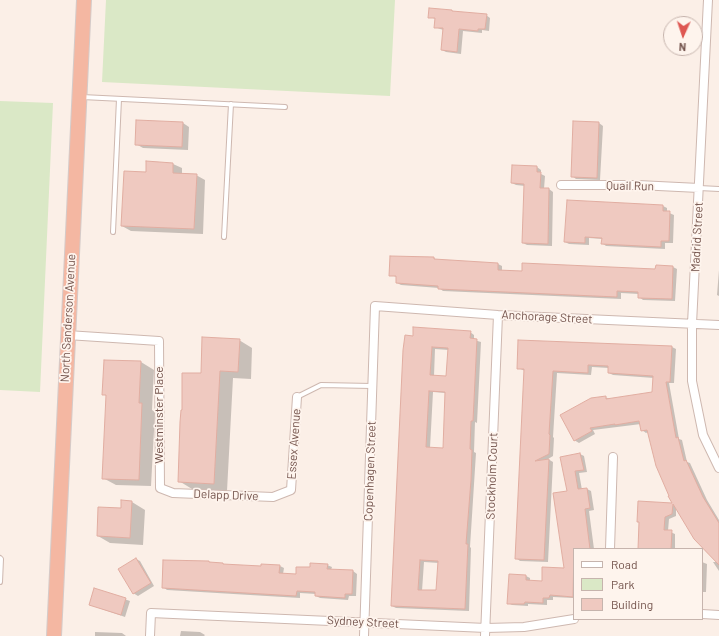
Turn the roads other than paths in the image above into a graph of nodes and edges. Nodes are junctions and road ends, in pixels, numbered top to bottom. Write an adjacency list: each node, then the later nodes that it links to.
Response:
1 (84, 0): 3 (highway, North Sanderson Avenue)
2 (708, 0): 8 (street, Madrid Street)
3 (80, 97): 4 (lane); 16 (highway, North Sanderson Avenue)
4 (119, 99): 5 (lane); 10 (lane)
5 (231, 104): 6 (lane); 11 (lane)
6 (285, 107)
7 (561, 185): 8 (street, Quail Run)
8 (699, 188): 9 (lane); 14 (street, Madrid Street)
9 (719, 189)
10 (113, 232)
11 (224, 237)
12 (375, 306): 13 (street, Anchorage Street); 17 (street, Copenhagen Street)
13 (498, 315): 14 (street, Anchorage Street); 30 (street, Stockholm Court)
14 (692, 324): 15 (street, Anchorage Street); 20 (street, Madrid Street)
15 (719, 325)
16 (67, 335): 21 (street, Westminster Place); 31 (highway, North Sanderson Avenue)
17 (372, 386): 18 (lane); 29 (street, Copenhagen Street)
18 (297, 397): 22 (street, Essex Avenue)
19 (613, 457): 23 (street)
20 (719, 468)
21 (160, 488): 22 (street, Delapp Drive)
22 (291, 490)
23 (610, 548)
24 (0, 558): 25 (lane)
25 (0, 582)
26 (703, 614): 27 (street)
27 (719, 615)
28 (573, 619): 30 (street, Sydney Street)
29 (365, 622): 30 (street, Sydney Street); 32 (street, Sydney Street); 33 (street, Copenhagen Street)
30 (486, 632)
31 (54, 636)
32 (150, 636)
33 (364, 636)

